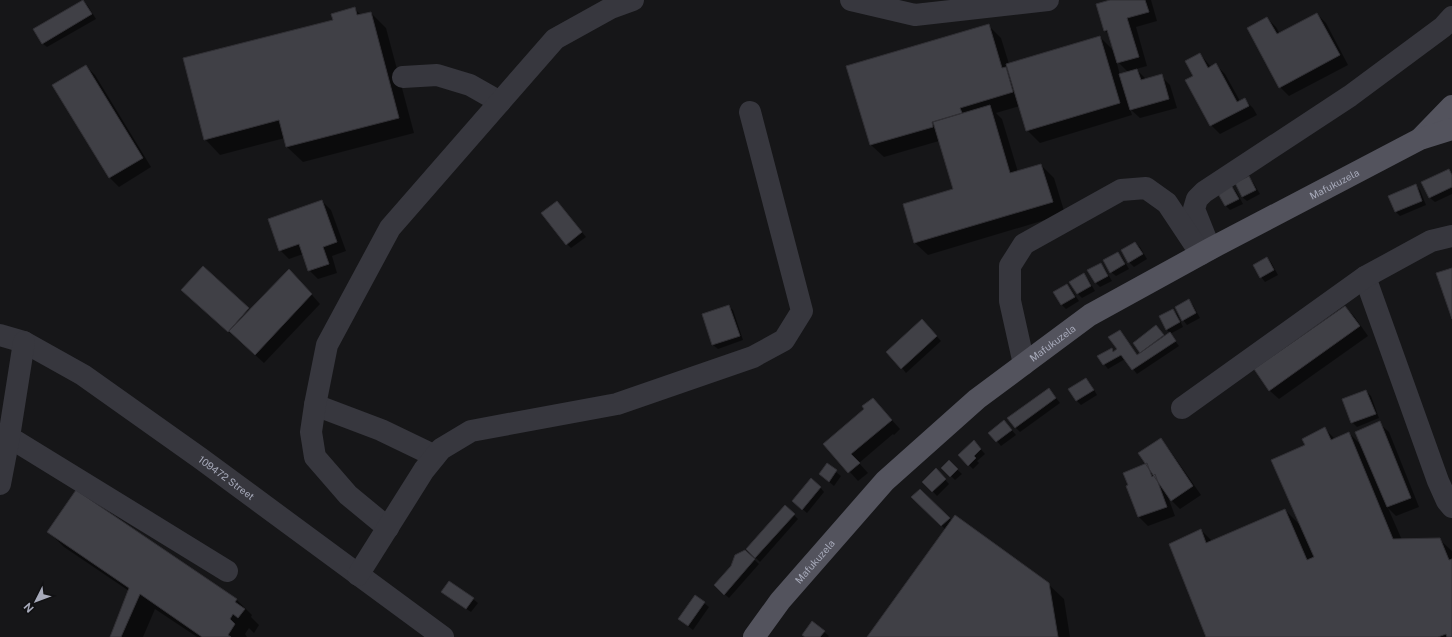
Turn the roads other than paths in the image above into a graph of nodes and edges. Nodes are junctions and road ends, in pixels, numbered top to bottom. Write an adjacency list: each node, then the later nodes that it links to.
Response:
1 (633, 0): 6 (street)
2 (851, 0): 3 (street)
3 (1048, 0)
4 (1452, 17): 12 (street)
5 (403, 76): 6 (street)
6 (500, 102): 17 (street)
7 (1452, 106): 10 (main road)
8 (750, 112): 20 (street)
9 (1452, 129): 10 (main road)
10 (1420, 139): 12 (main road, Mafukuzela)
11 (1452, 236): 13 (street)
12 (1205, 252): 16 (main road, Mafukuzela); 16 (street)
13 (1365, 277): 18 (street); 22 (street)
14 (0, 335): 15 (street, 109472 Street)
15 (24, 342): 19 (street); 25 (street, 109472 Street)
16 (1024, 364): 27 (main road, Mafukuzela)
17 (315, 405): 20 (street); 23 (street)
18 (1182, 408)
19 (10, 437): 21 (street); 24 (street)
20 (436, 456): 23 (street)
21 (0, 484)
22 (1452, 507)
23 (388, 528): 25 (street)
24 (226, 571)
25 (358, 575): 26 (street, 109472 Street)
26 (443, 637)
27 (754, 637)

